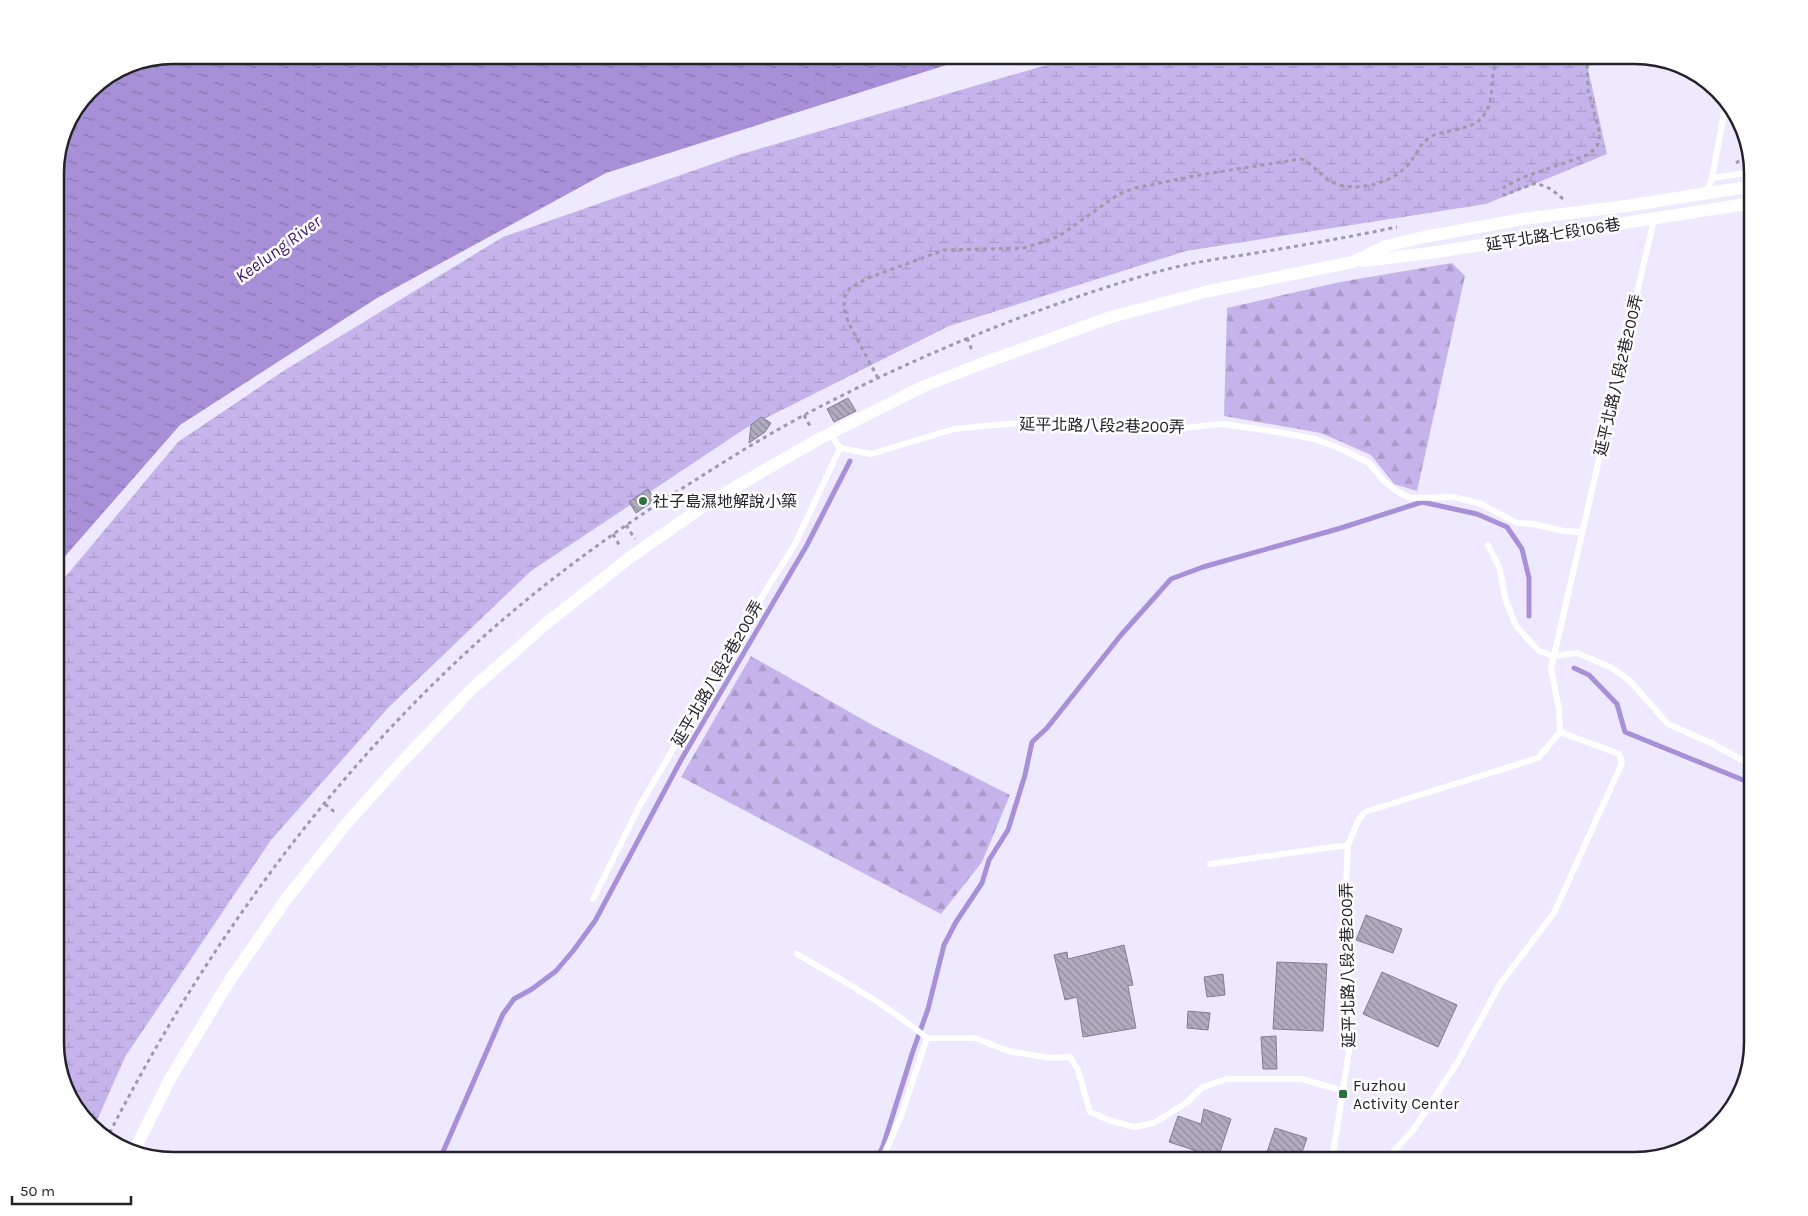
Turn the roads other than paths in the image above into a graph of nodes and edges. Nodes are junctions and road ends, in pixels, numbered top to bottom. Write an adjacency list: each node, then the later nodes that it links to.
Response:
1 (1725, 110): 3 (lane)
2 (1744, 173): 3 (lane)
3 (1712, 178): 7 (lane)
4 (1744, 187): 8 (street)
5 (1744, 203): 6 (street, 延平北路七段106巷)
6 (1654, 218): 7 (street, 延平北路七段106巷); 11 (lane, 延平北路八段2巷200弄)
7 (1639, 220): 8 (street, 延平北路七段106巷)
8 (1353, 262): 9 (street)
9 (830, 433): 10 (lane); 22 (street)
10 (840, 448): 11 (lane, 延平北路八段2巷200弄); 18 (lane, 延平北路八段2巷200弄)
11 (1582, 532): 13 (lane, 延平北路八段2巷200弄)
12 (1488, 545): 13 (lane)
13 (1554, 656): 14 (lane, 延平北路八段2巷200弄); 15 (lane)
14 (1560, 732): 16 (lane, 延平北路八段2巷200弄); 25 (lane)
15 (1744, 761)
16 (1348, 845): 17 (lane); 21 (lane, 延平北路八段2巷200弄)
17 (1210, 864)
18 (593, 899)
19 (797, 954): 20 (lane)
20 (927, 1038): 21 (lane); 23 (lane)
21 (1343, 1091): 24 (lane, 延平北路八段2巷200弄)
22 (137, 1146)
23 (885, 1152)
24 (1333, 1152)
25 (1392, 1152)

